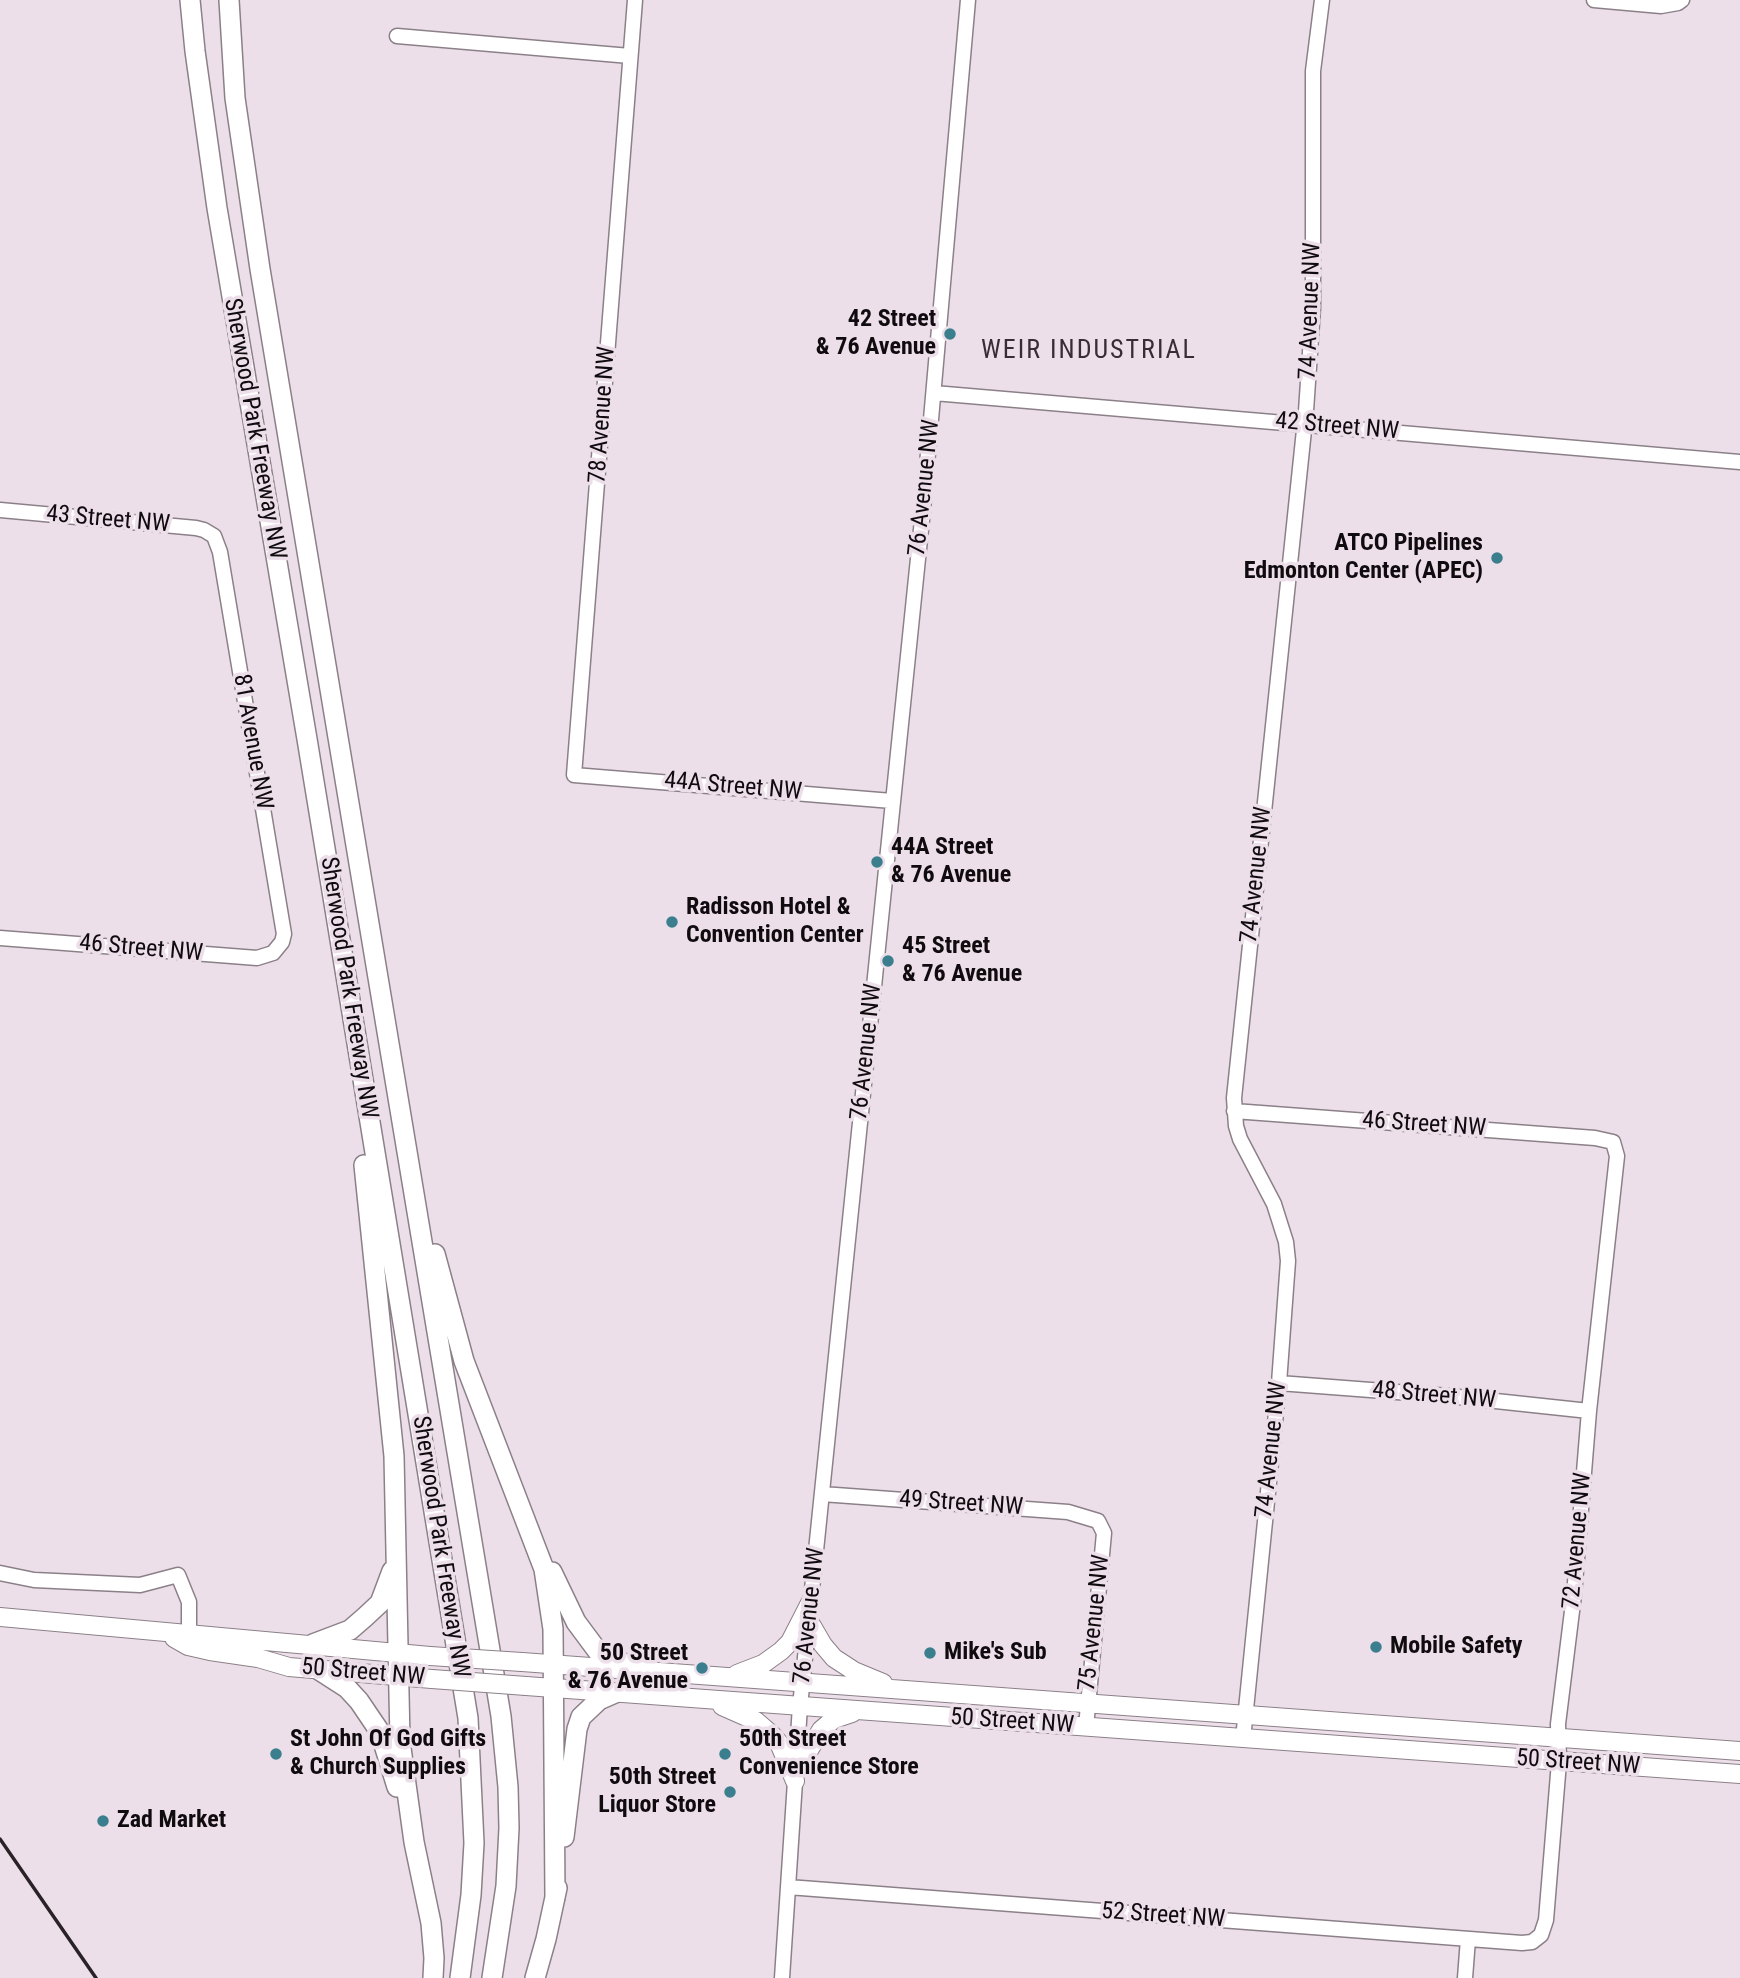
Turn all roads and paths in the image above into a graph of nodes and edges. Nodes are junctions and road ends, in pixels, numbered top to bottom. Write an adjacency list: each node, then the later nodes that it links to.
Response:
1 (190, 0): 19 (highway, Sherwood Park Freeway NW)
2 (229, 0): 22 (highway, Sherwood Park Freeway NW)
3 (635, 0): 9 (street, 78 Avenue NW)
4 (968, 0): 10 (street, 76 Avenue NW)
5 (1322, 0): 11 (street, 74 Avenue NW)
6 (1594, 0): 7 (street)
7 (1682, 0)
8 (397, 36): 9 (street)
9 (631, 56): 15 (street, 78 Avenue NW)
10 (934, 393): 11 (street, 42 Street NW); 16 (street, 76 Avenue NW)
11 (1305, 425): 12 (street, 42 Street NW); 20 (street, 74 Avenue NW)
12 (1740, 462)
13 (0, 510): 14 (street, 43 Street NW)
14 (214, 536): 18 (street, 81 Avenue NW)
15 (574, 775): 16 (street, 44A Street NW)
16 (892, 801): 25 (street, 76 Avenue NW)
17 (0, 938): 18 (street, 46 Street NW)
18 (278, 948)
19 (367, 1109): 28 (highway); 63 (highway, Sherwood Park Freeway NW)
20 (1234, 1111): 21 (street, 46 Street NW); 23 (street, 74 Avenue NW)
21 (1613, 1142): 24 (street, 72 Avenue NW)
22 (415, 1200): 27 (highway); 64 (highway, Sherwood Park Freeway NW)
23 (1279, 1383): 24 (street, 48 Street NW); 49 (street, 74 Avenue NW)
24 (1589, 1411): 51 (street, 72 Avenue NW)
25 (822, 1494): 26 (street, 49 Street NW); 30 (street, 76 Avenue NW)
26 (1098, 1521): 46 (street, 75 Avenue NW)
27 (534, 1536): 36 (highway); 38 (highway)
28 (397, 1553): 34 (highway); 35 (highway)
29 (0, 1573): 33 (street)
30 (811, 1601): 32 (street, 76 Avenue NW); 40 (main road)
31 (0, 1617): 33 (main road, 50 Street NW)
32 (809, 1621): 41 (street, 76 Avenue NW); 43 (main road)
33 (189, 1640): 34 (main road, 50 Street NW); 37 (main road, 50 Street NW)
34 (313, 1644): 35 (main road, 50 Street NW)
35 (399, 1653): 36 (main road, 50 Street NW, bridge); 39 (highway)
36 (552, 1664): 38 (main road, 50 Street NW); 42 (highway)
37 (319, 1670): 39 (main road, 50 Street NW); 57 (highway)
38 (640, 1670): 40 (main road, 50 Street NW)
39 (399, 1676): 42 (main road, 50 Street NW, bridge); 57 (highway)
40 (728, 1677): 41 (main road, 50 Street NW)
41 (804, 1683): 43 (main road, 50 Street NW); 47 (street, 76 Avenue NW)
42 (553, 1688): 44 (main road, 50 Street NW); 59 (highway)
43 (899, 1689): 46 (main road, 50 Street NW)
44 (615, 1693): 45 (main road, 50 Street NW); 59 (highway)
45 (709, 1700): 47 (main road, 50 Street NW); 56 (main road)
46 (1087, 1704): 49 (main road, 50 Street NW); 50 (street, 75 Avenue NW)
47 (800, 1706): 48 (main road, 50 Street NW); 56 (street, 76 Avenue NW)
48 (859, 1711): 50 (main road, 50 Street NW); 56 (main road)
49 (1245, 1714): 51 (main road, 50 Street NW); 52 (street, 74 Avenue NW)
50 (1086, 1727): 52 (main road, 50 Street NW)
51 (1557, 1737): 53 (main road, 50 Street NW); 54 (street, 72 Avenue NW)
52 (1243, 1739): 54 (main road, 50 Street NW)
53 (1740, 1751)
54 (1559, 1762): 55 (main road, 50 Street NW); 60 (street, 72 Avenue NW)
55 (1740, 1774)
56 (795, 1777): 58 (street, 76 Avenue NW)
57 (410, 1817): 62 (highway)
58 (788, 1887): 61 (street, 52 Street NW); 66 (street, 76 Avenue NW)
59 (555, 1898): 65 (highway)
60 (1538, 1938): 61 (street, 52 Street NW)
61 (1468, 1939): 67 (street)
62 (433, 1978)
63 (460, 1978)
64 (492, 1978)
65 (535, 1978)
66 (782, 1978)
67 (1465, 1978)

